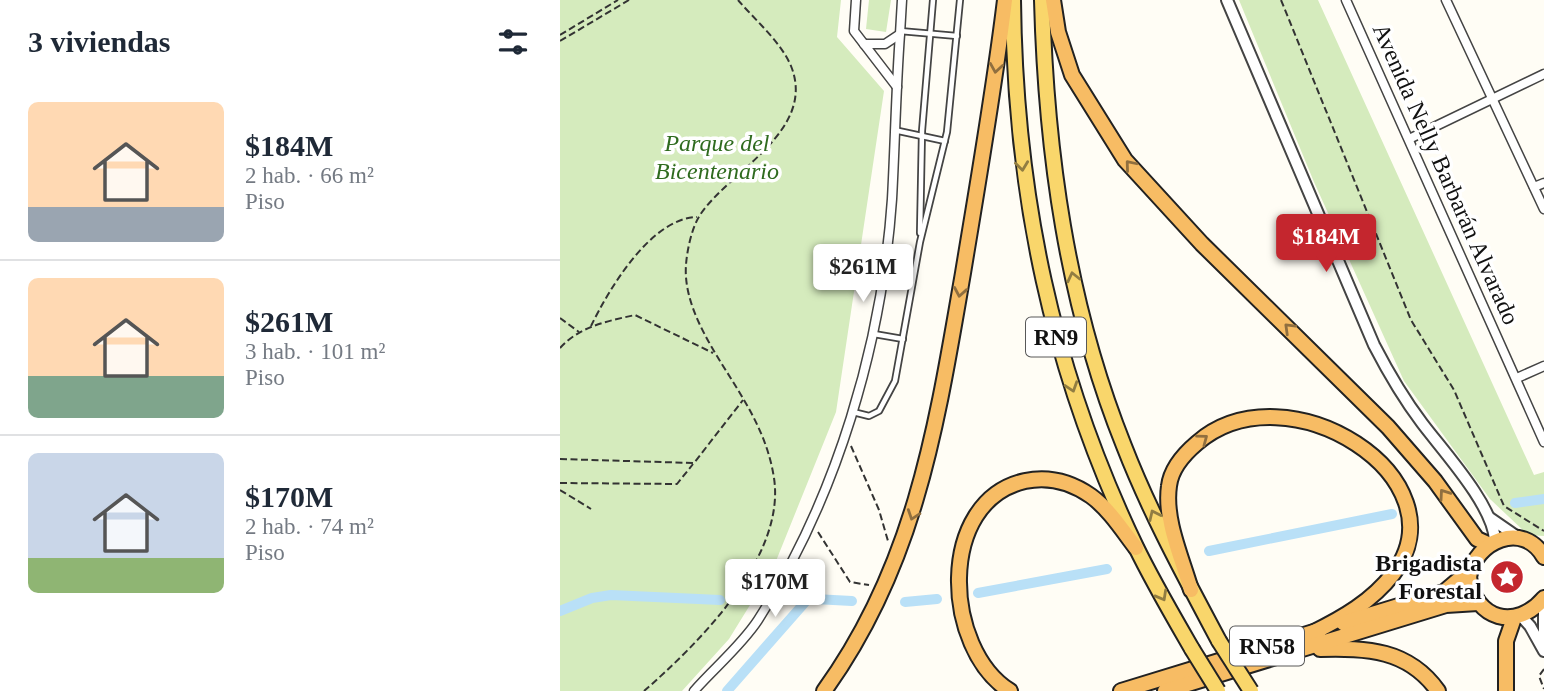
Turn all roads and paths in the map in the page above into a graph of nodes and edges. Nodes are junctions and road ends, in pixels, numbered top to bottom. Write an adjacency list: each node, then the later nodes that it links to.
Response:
1 (618, 0): 18 (path)
2 (629, 0): 20 (path)
3 (738, 0): 32 (path)
4 (856, 0): 21 (street)
5 (902, 0): 16 (street)
6 (933, 0): 17 (lane)
7 (960, 0): 19 (lane)
8 (1005, 0): 62 (highway, one-way to 62)
9 (1013, 0): 57 (main road, RN9, one-way to 57)
10 (1042, 0): 61 (main road, RN9, one-way to 10)
11 (1053, 0): 55 (highway, one-way to 11)
12 (1227, 0): 52 (street)
13 (1281, 0): 54 (path)
14 (1346, 0): 27 (street, Avenida Nelly Barbarán Alvarado)
15 (1446, 0): 24 (street)
16 (900, 33): 17 (lane); 21 (street); 23 (street)
17 (930, 34): 19 (lane); 26 (lane)
18 (560, 35)
19 (957, 36): 28 (lane)
20 (560, 41)
21 (864, 44): 23 (street)
22 (1544, 74): 24 (street)
23 (897, 87): 25 (street)
24 (1491, 99): 27 (street); 30 (street)
25 (894, 130): 26 (lane); 37 (street)
26 (922, 136): 28 (lane); 33 (lane)
27 (1409, 139): 42 (street, Avenida Nelly Barbarán Alvarado)
28 (945, 141): 33 (lane)
29 (1544, 183): 30 (street)
30 (1534, 187): 31 (street)
31 (1544, 209)
32 (699, 217): 35 (path); 40 (path)
33 (920, 242): 38 (lane)
34 (560, 318): 36 (path)
35 (590, 327): 36 (path); 40 (path)
36 (580, 332): 39 (path)
37 (873, 334): 38 (lane); 44 (street)
38 (903, 339): 44 (lane)
39 (560, 348)
40 (716, 354): 43 (path)
41 (1544, 366): 42 (street)
42 (1517, 378): 46 (street, Avenida Nelly Barbarán Alvarado)
43 (744, 400): 48 (path); 74 (path)
44 (853, 412): 45 (street)
45 (850, 424): 53 (street); 58 (path)
46 (1544, 442)
47 (560, 459): 48 (path)
48 (694, 463): 49 (path)
49 (560, 483)
50 (560, 490): 51 (path)
51 (591, 509)
52 (1487, 515): 55 (street); 56 (street)
53 (814, 517): 62 (path); 75 (street)
54 (1544, 531)
55 (1491, 542): 56 (highway); 60 (highway)
56 (1532, 543): 59 (highway)
57 (1136, 548): 77 (highway); 80 (main road, RN9, one-way to 80, bridge)
58 (889, 551)
59 (1544, 557)
60 (1470, 570): 64 (highway); 65 (highway, RN58)
61 (1191, 590): 68 (highway, one-way to 68); 81 (main road, RN9, bridge)
62 (883, 592): 76 (highway)
63 (1544, 598): 67 (highway)
64 (1478, 603): 65 (highway, RN58); 67 (highway)
65 (1414, 608): 68 (highway, RN58); 70 (highway, RN58)
66 (1544, 609): 69 (street)
67 (1518, 617): 71 (street); 83 (highway)
68 (1312, 633): 78 (highway, RN58)
69 (1544, 638)
70 (1301, 649): 79 (highway, RN58); 82 (highway)
71 (1544, 651)
72 (1544, 669): 73 (path)
73 (1544, 689)
74 (644, 691)
75 (694, 691)
76 (824, 691)
77 (1010, 691)
78 (1121, 691)
79 (1165, 691)
80 (1218, 691)
81 (1251, 691)
82 (1438, 691)
83 (1506, 691)

